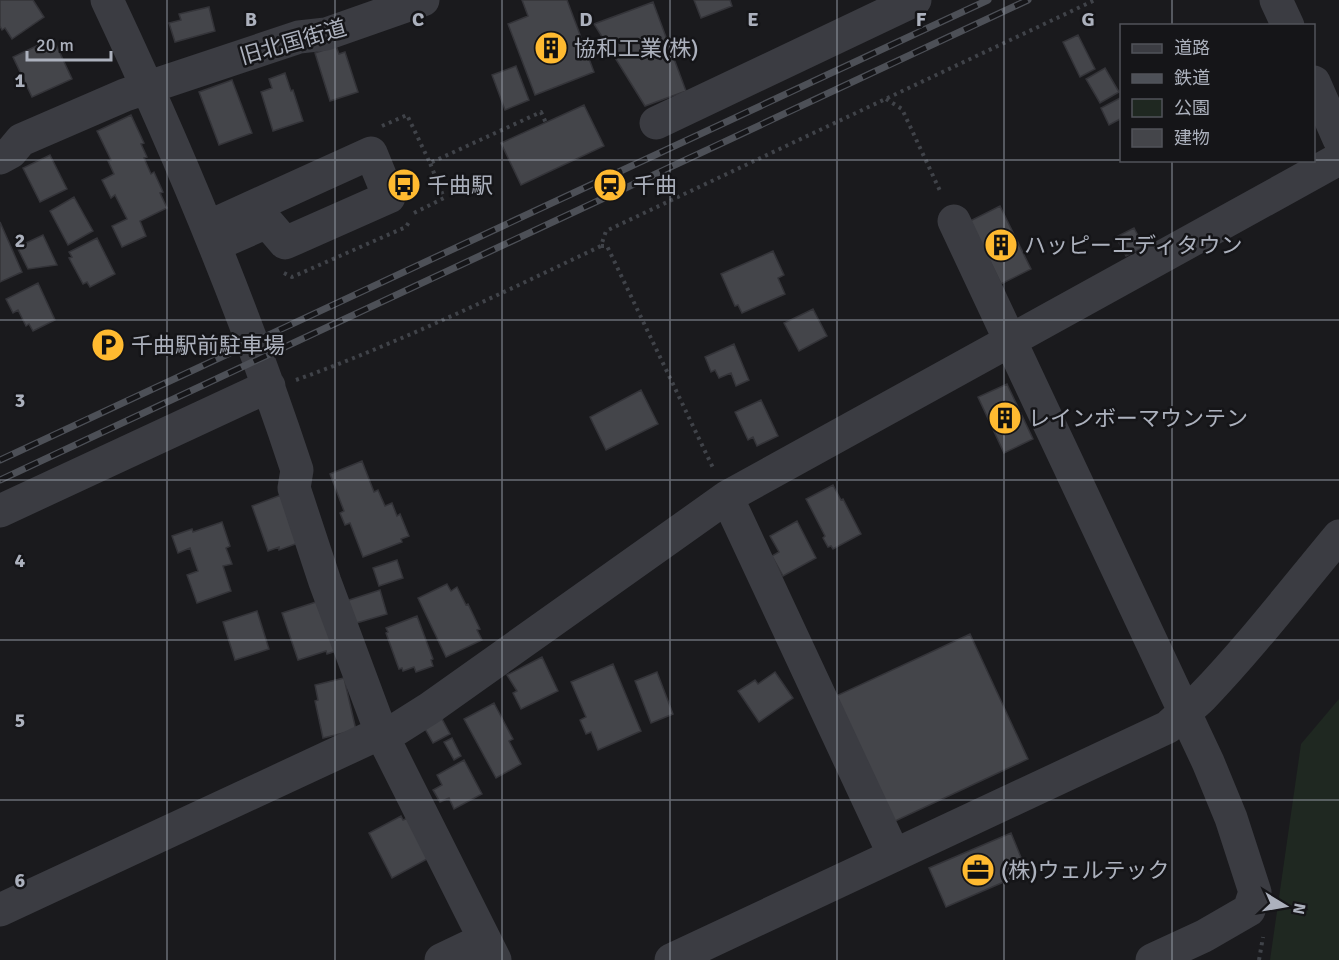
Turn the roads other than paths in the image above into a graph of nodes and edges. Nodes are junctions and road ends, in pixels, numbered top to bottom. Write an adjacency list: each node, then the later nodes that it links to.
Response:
1 (107, 0): 7 (street)
2 (423, 0): 7 (street, 旧北国街道)
3 (915, 0): 8 (street)
4 (1276, 0): 5 (street)
5 (1287, 24)
6 (1315, 84): 9 (street)
7 (149, 88): 10 (street, 旧北国街道); 13 (street)
8 (656, 123)
9 (1339, 138)
10 (0, 158)
11 (1339, 159): 14 (street)
12 (954, 221): 14 (street)
13 (211, 236): 13 (street); 15 (street)
14 (1009, 339): 16 (street); 19 (street)
15 (269, 386): 17 (street); 20 (street)
16 (727, 497): 20 (street); 21 (street)
17 (0, 511)
18 (1339, 536): 19 (street)
19 (1183, 711): 21 (street); 26 (street)
20 (382, 735): 22 (street); 23 (street)
21 (894, 855): 25 (street)
22 (0, 910)
23 (489, 950): 24 (street)
24 (441, 960)
25 (672, 960)
26 (1152, 960)

